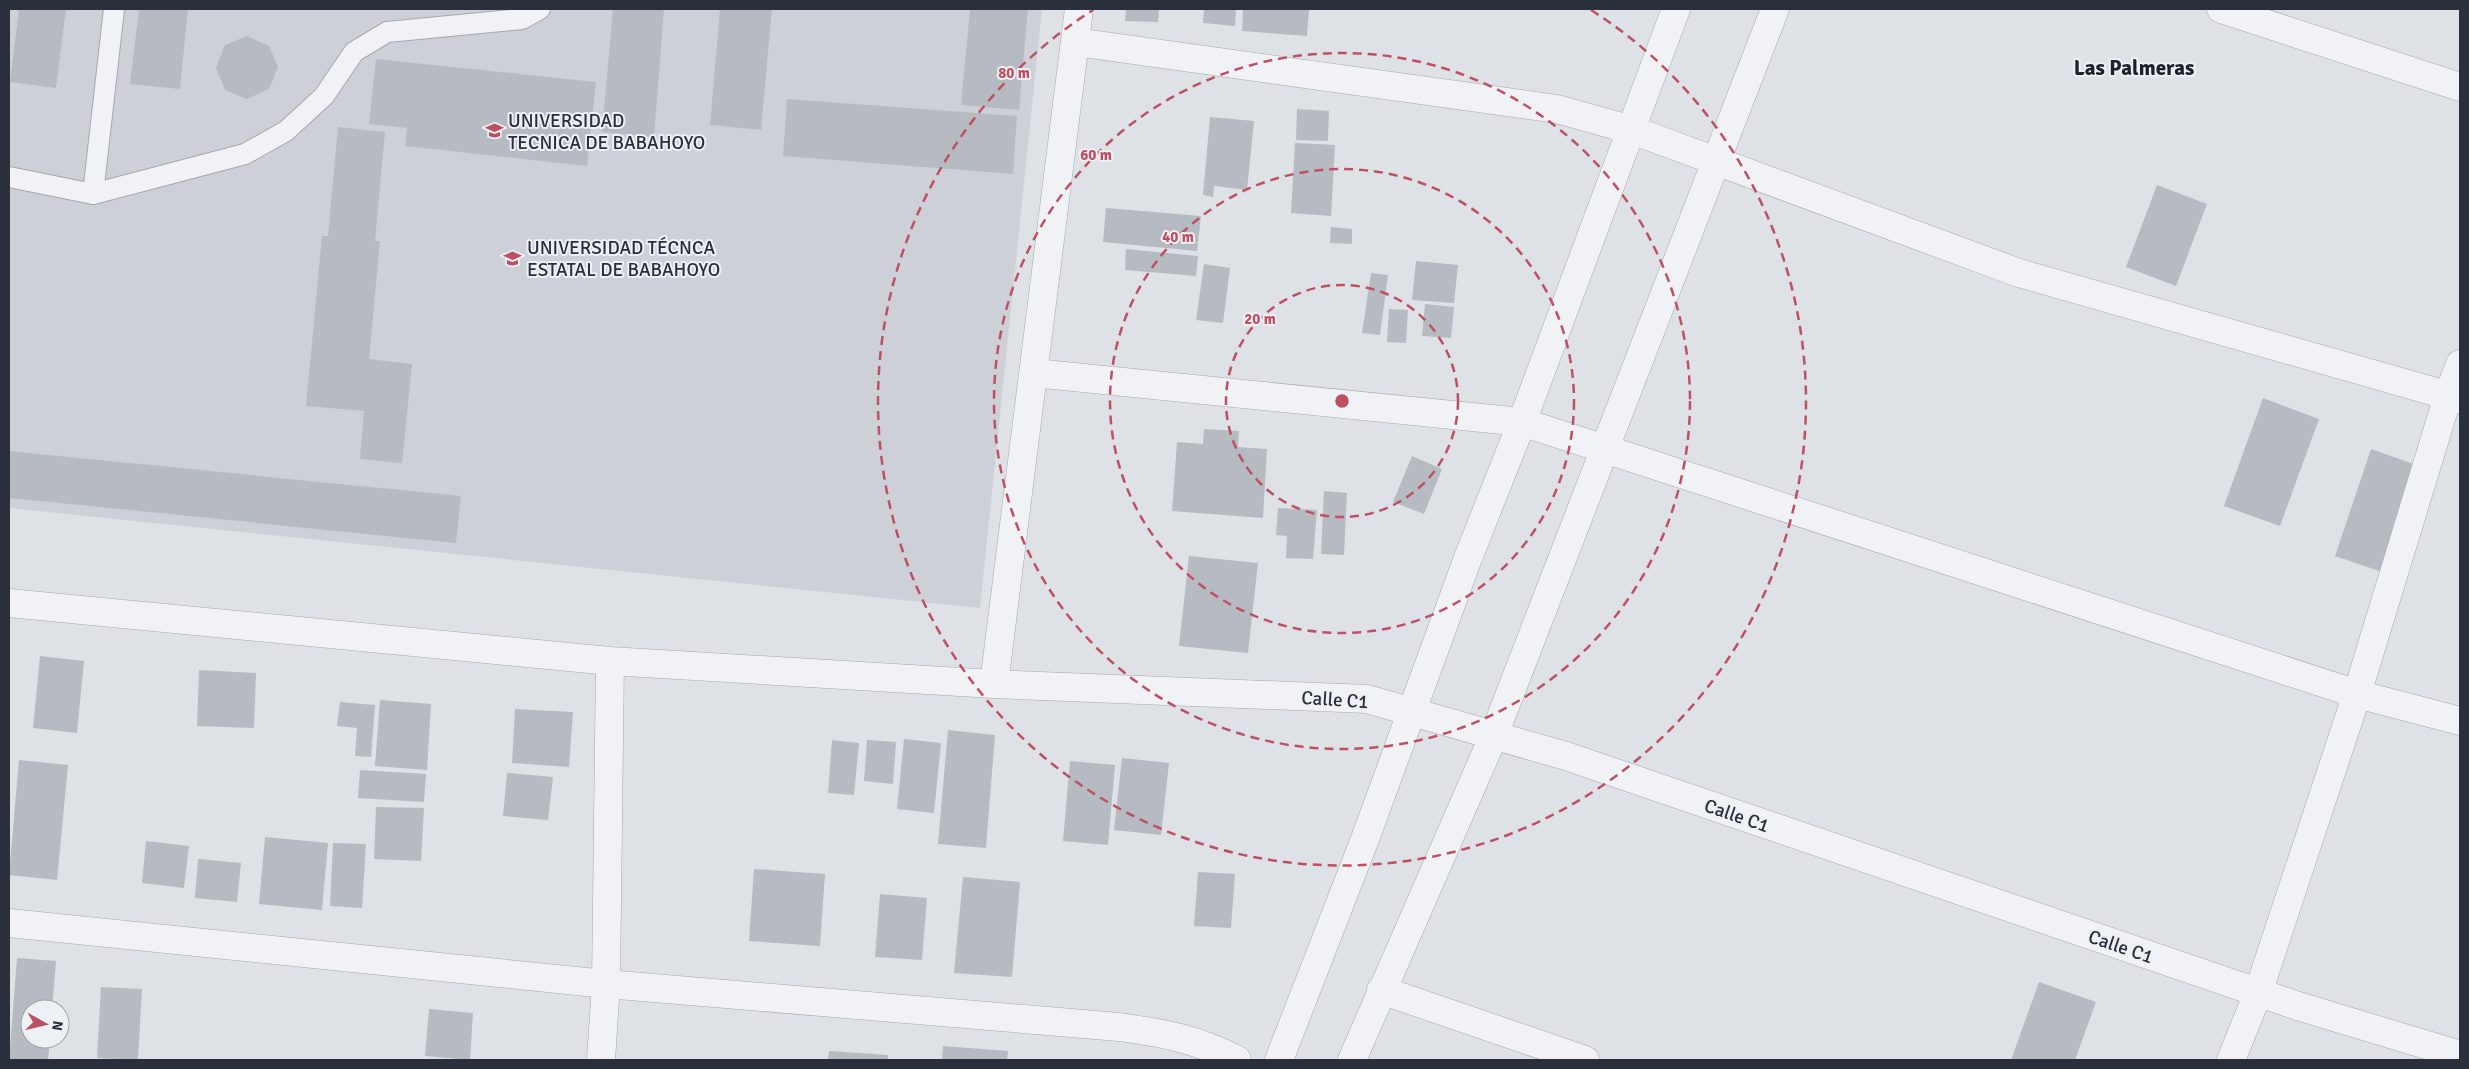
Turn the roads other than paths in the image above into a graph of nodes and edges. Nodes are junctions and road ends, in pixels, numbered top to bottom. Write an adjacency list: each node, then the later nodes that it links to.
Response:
1 (114, 9): 12 (lane)
2 (540, 9): 12 (lane)
3 (1079, 9): 7 (street)
4 (1676, 9): 9 (street)
5 (1775, 9): 10 (street)
6 (2221, 9): 8 (street)
7 (1076, 42): 9 (street); 14 (street)
8 (2460, 88)
9 (1632, 130): 10 (street); 16 (street)
10 (1715, 160): 15 (street); 17 (street)
11 (9, 177): 12 (lane)
12 (93, 194)
13 (2460, 364): 15 (street)
14 (1034, 374): 16 (street); 20 (street)
15 (2454, 398): 21 (street)
16 (1522, 422): 17 (street); 22 (street)
17 (1604, 448): 21 (street); 24 (street)
18 (9, 603): 19 (street, Calle C1)
19 (610, 661): 20 (street, Calle C1); 26 (street)
20 (994, 684): 22 (street, Calle C1)
21 (2357, 694): 23 (street); 28 (street)
22 (1411, 712): 24 (street, Calle C1); 32 (street)
23 (2460, 721)
24 (1494, 736): 27 (street); 28 (street, Calle C1)
25 (9, 924): 26 (street)
26 (606, 984): 30 (street); 31 (street)
27 (1381, 990): 33 (street); 34 (street)
28 (2258, 993): 29 (street, Calle C1); 35 (street)
29 (2460, 1055)
30 (601, 1060)
31 (1237, 1060)
32 (1279, 1060)
33 (1352, 1060)
34 (1585, 1060)
35 (2231, 1060)

